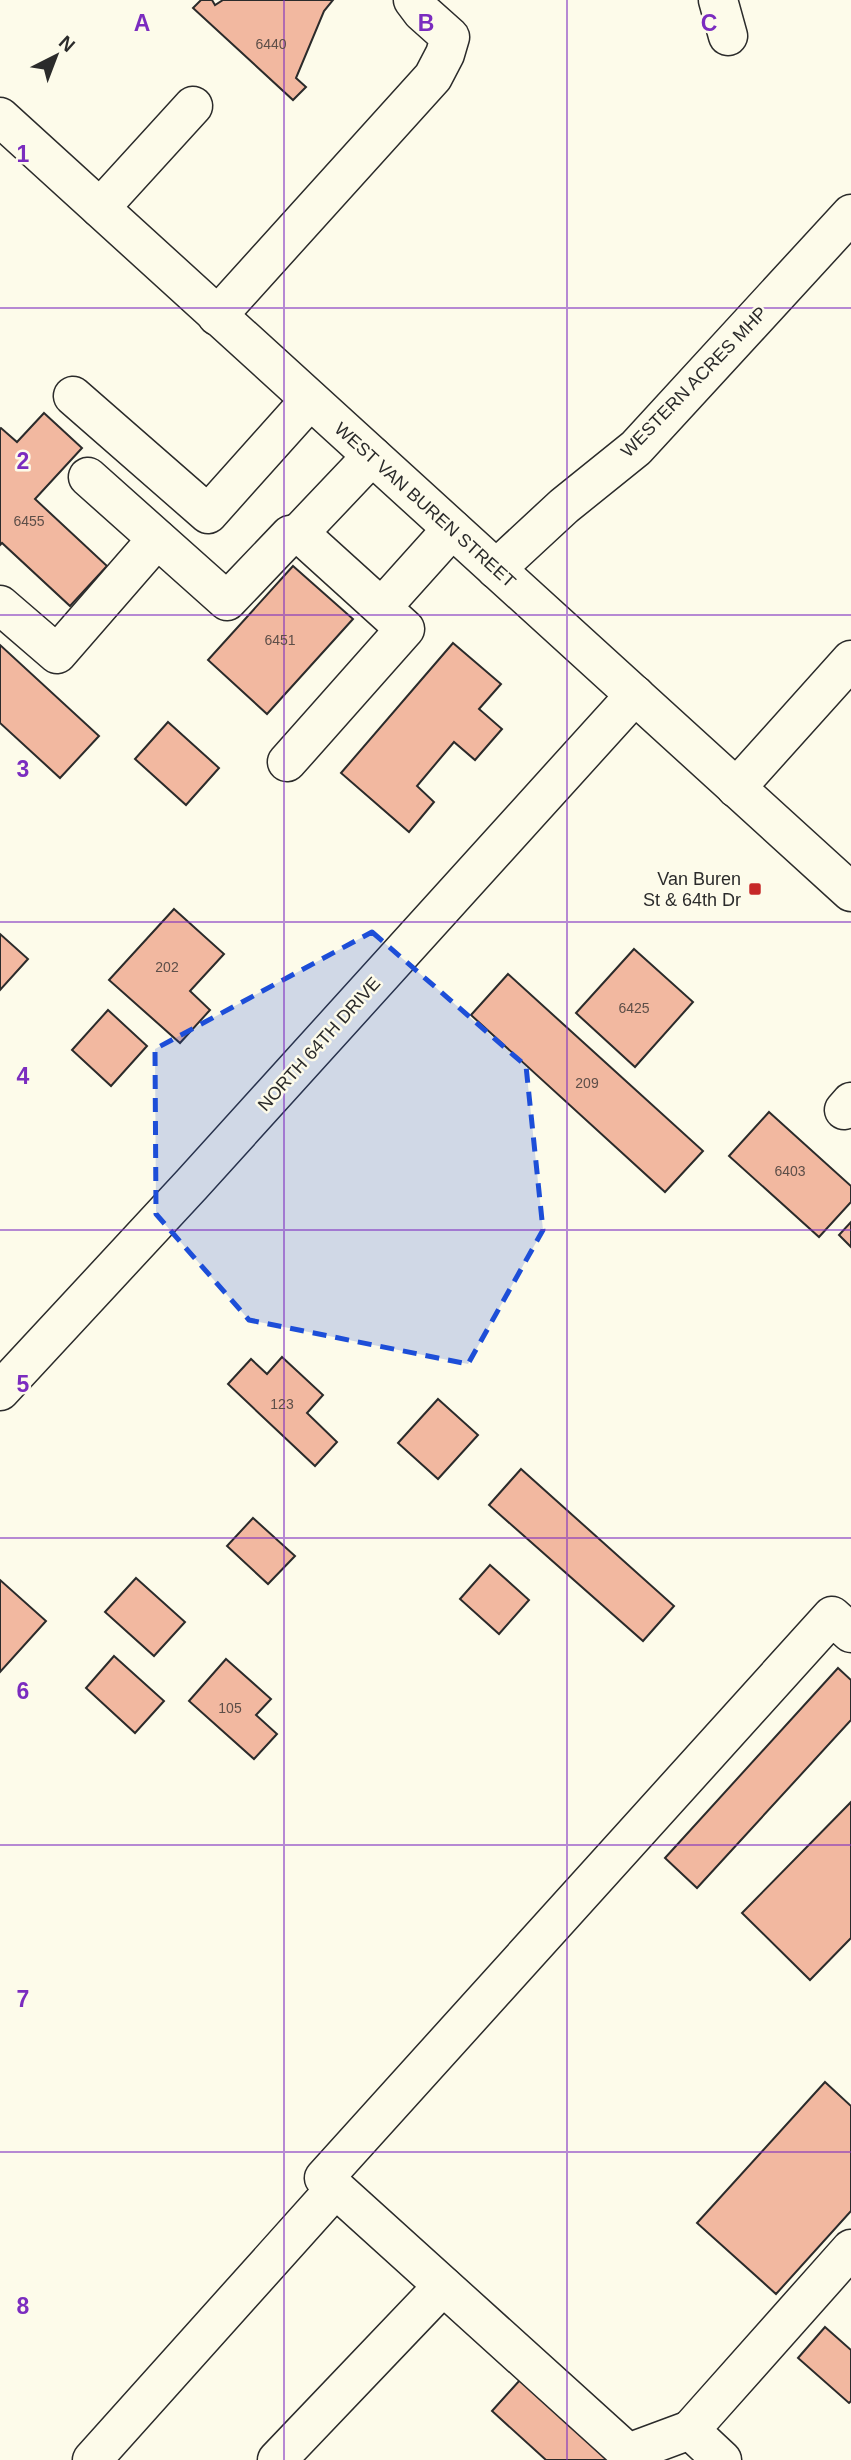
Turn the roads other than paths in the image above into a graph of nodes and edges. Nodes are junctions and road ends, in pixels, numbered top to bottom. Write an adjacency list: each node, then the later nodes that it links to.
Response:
1 (413, 0): 6 (main road)
2 (192, 106): 4 (main road)
3 (0, 117): 4 (main road, WEST VAN BUREN STREET)
4 (100, 208): 6 (main road, WEST VAN BUREN STREET)
5 (851, 214): 14 (main road, WESTERN ACRES MHP)
6 (217, 316): 8 (main road, WEST VAN BUREN STREET)
7 (73, 396): 8 (main road)
8 (310, 400): 9 (main road, WEST VAN BUREN STREET)
9 (372, 456): 11 (main road, WEST VAN BUREN STREET); 12 (main road)
10 (89, 477): 13 (main road)
11 (452, 530): 14 (main road, WEST VAN BUREN STREET); 16 (main road)
12 (299, 533): 13 (main road); 16 (main road)
13 (157, 539): 15 (main road)
14 (496, 569): 18 (main road, WEST VAN BUREN STREET)
15 (0, 605)
16 (382, 607): 19 (main road)
17 (851, 660): 20 (main road)
18 (635, 695): 20 (main road, WEST VAN BUREN STREET); 22 (main road, NORTH 64TH DRIVE)
19 (287, 762)
20 (736, 788): 21 (main road, WEST VAN BUREN STREET)
21 (851, 892)
22 (0, 1391)
23 (851, 1633): 24 (main road)
24 (335, 2189): 26 (main road); 28 (main road)
25 (851, 2249): 27 (main road)
26 (443, 2286): 27 (main road); 29 (main road)
27 (690, 2430): 30 (main road)
28 (92, 2460)
29 (277, 2460)
30 (722, 2460)

